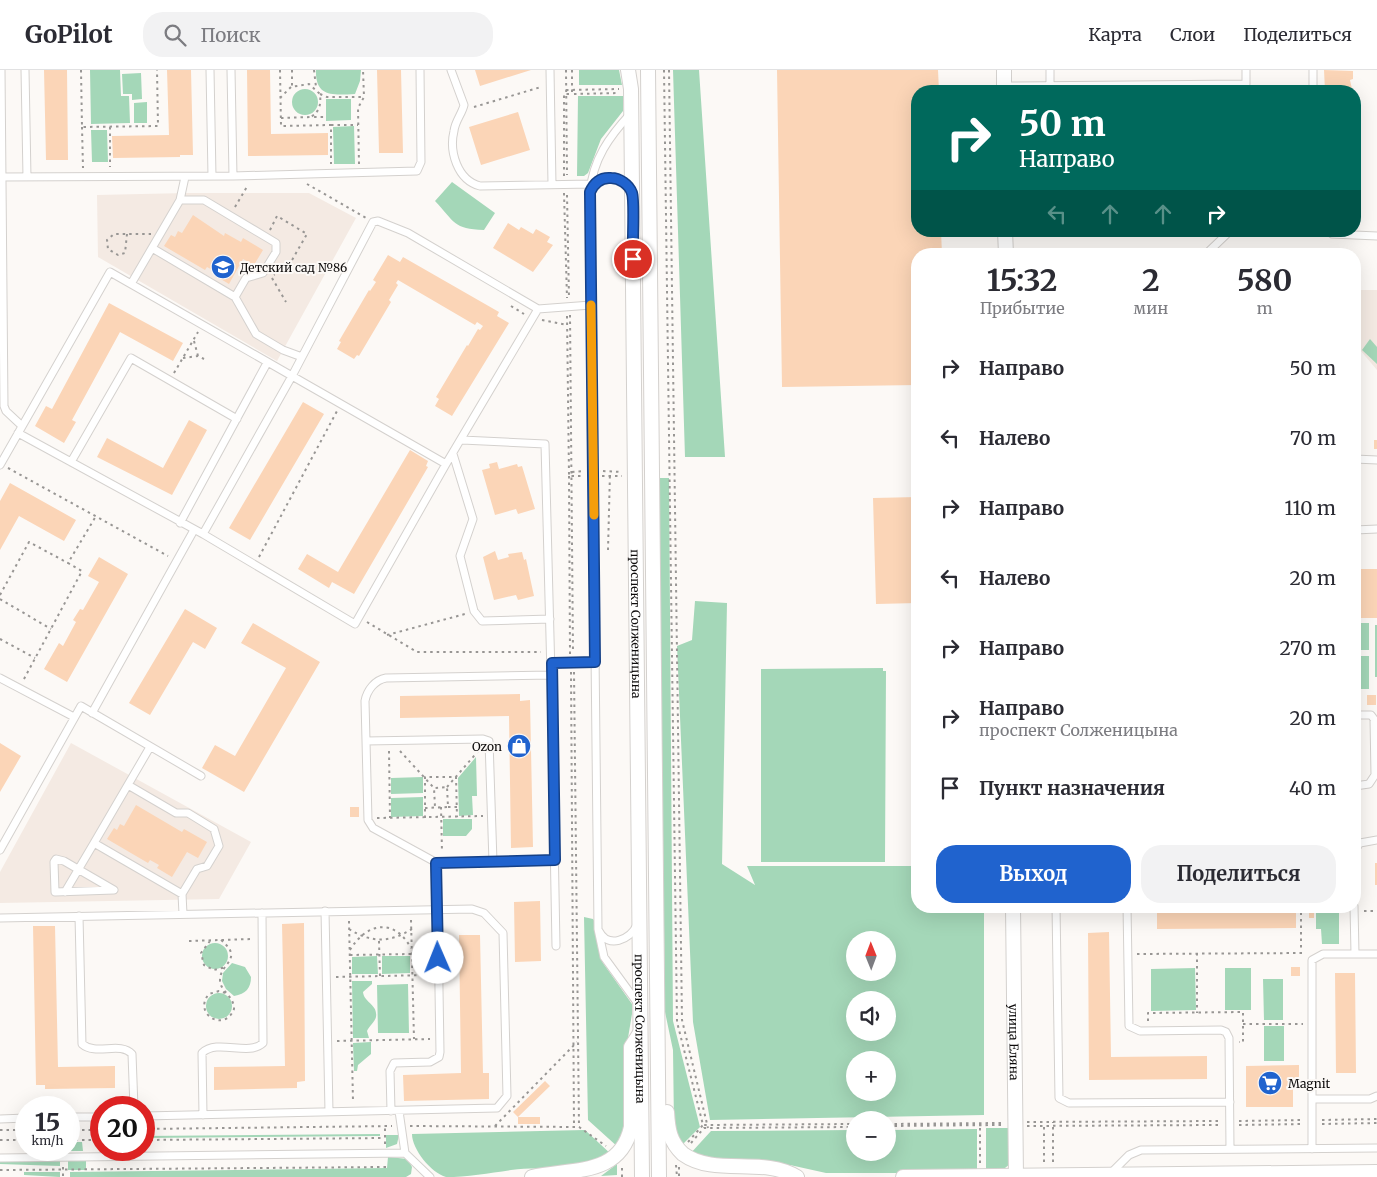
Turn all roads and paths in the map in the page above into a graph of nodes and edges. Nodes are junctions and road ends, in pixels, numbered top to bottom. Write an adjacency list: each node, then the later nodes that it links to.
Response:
1 (1, 70): 58 (lane)
2 (25, 70): 59 (lane)
3 (81, 70): 50 (path)
4 (157, 70): 49 (path)
5 (210, 70): 56 (lane)
6 (231, 70): 57 (lane)
7 (280, 70): 41 (path)
8 (292, 70): 29 (path)
9 (314, 70): 30 (path)
10 (363, 70): 40 (path)
11 (420, 70): 52 (lane)
12 (451, 70): 42 (lane)
13 (550, 70): 24 (lane)
14 (566, 70): 31 (path)
15 (572, 70): 32 (path)
16 (628, 70): 33 (street, проспект Солженицына)
17 (648, 70): 34 (street, проспект Солженицына)
18 (664, 70): 35 (path)
19 (669, 70): 36 (path)
20 (1004, 70): 25 (street)
21 (1050, 70): 26 (lane)
22 (1246, 70): 27 (lane)
23 (1312, 70): 28 (lane)
24 (550, 84): 42 (path); 61 (lane)
25 (1004, 85)
26 (1050, 85)
27 (1197, 85)
28 (1313, 85)
29 (292, 86): 30 (path); 41 (path)
30 (316, 88): 37 (path)
31 (566, 90): 32 (path); 38 (path)
32 (572, 90): 33 (path); 39 (path)
33 (631, 91): 39 (path); 43 (street, проспект Солженицына)
34 (648, 93): 35 (path); 218 (street, проспект Солженицына)
35 (664, 93): 36 (path); 253 (path)
36 (669, 93): 253 (path)
37 (320, 94): 40 (path); 44 (path)
38 (566, 94): 39 (path); 53 (path); 62 (path)
39 (572, 94)
40 (364, 97): 47 (path)
41 (280, 98): 46 (path)
42 (462, 111): 61 (lane)
43 (631, 113): 63 (lane); 64 (street, проспект Солженицына)
44 (311, 117): 45 (path); 46 (path)
45 (326, 117)
46 (281, 118): 48 (path)
47 (358, 124): 48 (path); 52 (path)
48 (331, 125): 54 (path)
49 (110, 126): 50 (path); 51 (path)
50 (82, 127): 55 (path)
51 (110, 170)
52 (359, 173): 54 (lane)
53 (564, 173)
54 (332, 174): 57 (lane)
55 (83, 176): 59 (lane); 60 (lane)
56 (212, 176): 57 (lane); 60 (lane)
57 (233, 176)
58 (1, 177): 59 (lane); 89 (lane)
59 (27, 177)
60 (185, 177): 66 (lane)
61 (552, 184): 62 (lane)
62 (567, 184): 63 (lane); 80 (path)
63 (590, 188): 64 (lane); 79 (lane)
64 (632, 193): 182 (street, проспект Солженицына)
65 (243, 194): 67 (path)
66 (180, 200): 67 (lane); 68 (lane)
67 (230, 215): 71 (lane)
68 (160, 233): 69 (path); 74 (lane)
69 (127, 234): 69 (path)
70 (1361, 235): 72 (lane)
71 (266, 236): 77 (lane); 78 (path)
72 (1377, 236)
73 (1224, 237): 75 (lane)
74 (152, 248): 76 (lane); 77 (lane)
75 (1212, 248)
76 (131, 284): 82 (lane); 94 (lane)
77 (235, 297): 85 (lane)
78 (286, 302)
79 (591, 305): 80 (lane); 125 (lane)
80 (570, 306): 81 (lane); 123 (path)
81 (538, 309): 85 (lane); 96 (lane)
82 (201, 325): 83 (path); 88 (lane)
83 (194, 339): 84 (path); 86 (path)
84 (198, 356): 86 (path); 87 (path)
85 (302, 357): 90 (lane)
86 (182, 358): 91 (path)
87 (204, 359)
88 (267, 363): 90 (lane); 93 (lane)
89 (1, 366): 94 (lane)
90 (292, 376): 92 (lane); 110 (lane)
91 (170, 380): 93 (lane); 100 (lane)
92 (341, 405): 101 (lane); 114 (path)
93 (236, 419): 106 (lane)
94 (22, 426): 95 (lane)
95 (18, 433): 100 (lane); 102 (lane)
96 (462, 440): 97 (lane); 118 (lane)
97 (453, 454): 101 (lane); 116 (lane)
98 (1361, 459): 99 (lane)
99 (1377, 460)
100 (71, 462): 106 (lane)
101 (446, 464): 117 (lane)
102 (0, 465): 105 (path)
103 (610, 472): 111 (path)
104 (569, 476): 123 (path)
105 (96, 516): 112 (path); 113 (path)
106 (180, 522): 108 (lane)
107 (1377, 529): 109 (lane)
108 (194, 530): 110 (lane); 112 (lane)
109 (1361, 530)
110 (203, 534): 114 (lane)
111 (608, 550)
112 (176, 561): 131 (lane)
113 (68, 563): 115 (path); 119 (path)
114 (255, 566): 117 (lane)
115 (0, 597): 119 (path)
116 (474, 611): 118 (lane); 120 (path)
117 (359, 618): 120 (path)
118 (550, 619): 122 (lane)
119 (51, 629): 124 (path)
120 (388, 635): 122 (path)
121 (0, 639): 124 (path)
122 (551, 652): 123 (path); 126 (lane)
123 (572, 652): 127 (path)
124 (35, 658): 130 (path)
125 (595, 662): 127 (lane); 185 (lane)
126 (552, 663): 127 (lane); 128 (lane)
127 (572, 663): 223 (path); 225 (path)
128 (551, 675): 134 (lane); 161 (lane)
129 (0, 678): 130 (lane)
130 (19, 688): 133 (lane)
131 (92, 713): 133 (lane); 137 (lane)
132 (1361, 715): 143 (lane)
133 (74, 717): 160 (lane)
134 (366, 741): 135 (lane); 156 (lane)
135 (392, 741): 136 (lane); 138 (path)
136 (487, 741): 141 (path); 151 (lane)
137 (150, 747): 139 (lane); 142 (lane)
138 (398, 748): 140 (path); 154 (path)
139 (201, 776)
140 (425, 777): 141 (path); 145 (path); 150 (path)
141 (456, 777): 144 (path); 149 (path)
142 (128, 785): 158 (lane); 166 (lane)
143 (1361, 785)
144 (447, 787): 145 (path); 148 (path)
145 (434, 788): 146 (path)
146 (435, 807): 147 (path); 150 (path)
147 (441, 807): 148 (path); 152 (path)
148 (448, 807): 149 (path)
149 (457, 807): 153 (path)
150 (425, 808): 155 (path)
151 (493, 816): 153 (path); 162 (lane)
152 (441, 817): 153 (path); 155 (path); 163 (path)
153 (457, 817)
154 (390, 818): 155 (path); 156 (path)
155 (425, 818)
156 (368, 819): 163 (lane)
157 (1377, 840): 159 (lane)
158 (94, 843): 164 (lane); 166 (lane)
159 (1361, 843)
160 (0, 850)
161 (555, 860): 162 (lane); 193 (lane)
162 (494, 862): 163 (lane)
163 (439, 863): 167 (lane)
164 (79, 869): 165 (lane); 165 (lane); 165 (lane)
165 (65, 892)
166 (182, 894): 179 (lane)
167 (438, 909): 168 (lane); 207 (lane); 231 (lane)
168 (411, 910): 171 (lane); 184 (path)
169 (1361, 910): 172 (path)
170 (325, 911): 171 (lane); 173 (lane); 210 (lane)
171 (349, 911): 183 (path)
172 (1377, 911)
173 (262, 913): 179 (lane); 188 (lane)
174 (1013, 913): 243 (street, улица Еляна)
175 (1056, 913): 229 (lane)
176 (1127, 913): 199 (lane)
177 (1300, 913): 196 (path)
178 (1354, 913): 200 (lane)
179 (183, 914): 180 (lane)
180 (79, 916): 181 (lane); 226 (lane)
181 (0, 918)
182 (638, 923): 185 (lane); 212 (street, проспект Солженицына)
183 (349, 929): 187 (path); 194 (path)
184 (412, 929): 186 (path); 195 (path)
185 (598, 929): 212 (lane)
186 (402, 935): 187 (path); 192 (path); 195 (path)
187 (360, 936): 192 (path); 194 (path)
188 (262, 939): 190 (path); 234 (lane)
189 (210, 940): 190 (path); 191 (path); 205 (path)
190 (221, 940): 205 (path)
191 (189, 941)
192 (379, 941): 203 (path)
193 (556, 946)
194 (350, 950): 202 (path)
195 (412, 951): 198 (path)
196 (1301, 952): 197 (path); 204 (path)
197 (1196, 953): 199 (path); 213 (path)
198 (412, 954): 203 (path); 206 (path)
199 (1127, 954): 216 (lane)
200 (1355, 954): 201 (lane); 204 (lane)
201 (1377, 954)
202 (350, 955): 203 (path); 208 (path)
203 (379, 955): 209 (path)
204 (1316, 956): 215 (lane)
205 (228, 966): 211 (path)
206 (412, 975): 207 (path); 209 (path); 219 (path)
207 (439, 975): 220 (lane)
208 (350, 976): 209 (path); 210 (path); 221 (path)
209 (380, 976)
210 (326, 977): 222 (lane)
211 (229, 994): 211 (path)
212 (640, 1007): 217 (street, проспект Солженицына)
213 (1197, 1012): 214 (path); 216 (path)
214 (1243, 1024): 215 (path); 224 (path)
215 (1311, 1024): 228 (lane)
216 (1148, 1031): 224 (lane)
217 (640, 1033): 275 (street); 276 (street, проспект Солженицына)
218 (657, 1034): 265 (street); 277 (street, проспект Солженицына)
219 (414, 1039): 220 (path); 221 (path)
220 (440, 1039): 230 (lane)
221 (351, 1040): 222 (path); 233 (path)
222 (327, 1041): 232 (lane)
223 (578, 1042): 225 (path); 252 (path)
224 (1229, 1042): 229 (lane)
225 (573, 1046): 249 (path); 252 (path)
226 (134, 1096)
227 (1377, 1096): 228 (lane)
228 (1312, 1099): 240 (lane)
229 (1230, 1102): 241 (lane)
230 (391, 1111): 231 (lane); 233 (lane)
231 (400, 1111): 248 (lane)
232 (329, 1112): 233 (lane); 234 (lane)
233 (353, 1112)
234 (203, 1115): 235 (lane)
235 (155, 1116)
236 (0, 1118): 237 (lane)
237 (15, 1118)
238 (1377, 1120): 240 (path)
239 (1053, 1122): 241 (path); 243 (path); 251 (path)
240 (1312, 1122): 241 (path); 244 (path); 262 (lane)
241 (1230, 1123): 251 (path); 263 (lane)
242 (980, 1124): 243 (path); 246 (path); 272 (path)
243 (1015, 1124): 250 (path); 273 (street, улица Еляна)
244 (1377, 1124)
245 (846, 1125): 253 (path)
246 (896, 1125)
247 (385, 1126): 248 (path); 254 (path); 257 (path)
248 (402, 1126): 249 (path); 264 (lane)
249 (495, 1126): 252 (path)
250 (1044, 1126): 251 (path); 271 (path)
251 (1053, 1126): 271 (path)
252 (574, 1127)
253 (708, 1127): 265 (path)
254 (155, 1129)
255 (0, 1130): 256 (path)
256 (15, 1130)
257 (384, 1138): 260 (path); 266 (path)
258 (0, 1140): 259 (path)
259 (15, 1140)
260 (155, 1140)
261 (1377, 1148): 262 (lane)
262 (1312, 1149): 263 (lane)
263 (1230, 1150): 270 (lane)
264 (405, 1153): 266 (lane); 274 (lane)
265 (682, 1153): 278 (path); 279 (street)
266 (386, 1154): 267 (lane); 268 (path)
267 (0, 1158)
268 (0, 1170)
269 (1377, 1172): 270 (street)
270 (1110, 1174): 271 (street)
271 (1048, 1175): 273 (street)
272 (980, 1176): 273 (street); 280 (street)
273 (1016, 1176)
274 (430, 1177)
275 (532, 1177)
276 (642, 1177)
277 (659, 1177)
278 (679, 1177)
279 (796, 1177)
280 (903, 1177)

